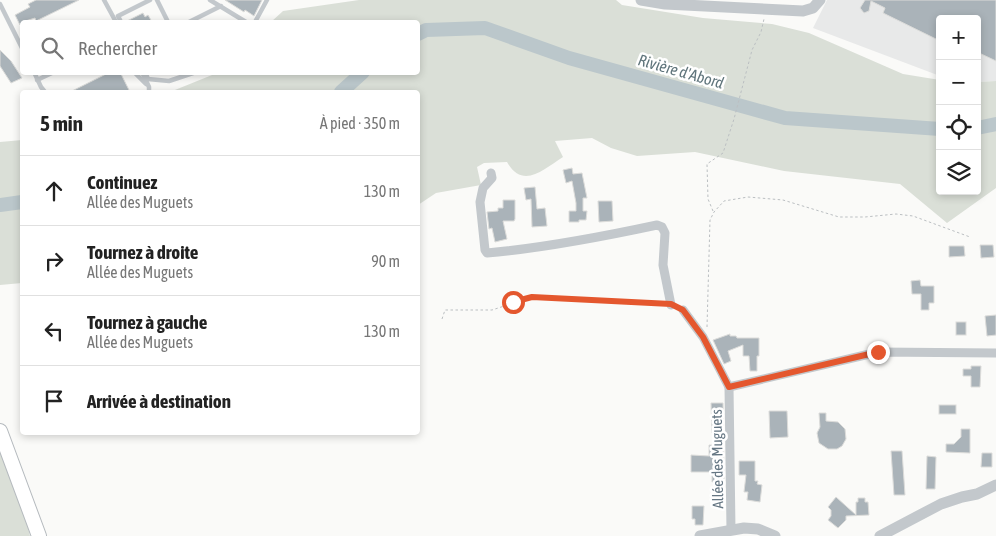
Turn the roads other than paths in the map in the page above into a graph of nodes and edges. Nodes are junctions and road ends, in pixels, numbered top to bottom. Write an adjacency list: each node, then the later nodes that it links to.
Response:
1 (104, 0): 10 (lane)
2 (150, 0): 11 (lane)
3 (157, 0): 12 (lane)
4 (210, 0): 9 (lane)
5 (266, 0): 15 (lane)
6 (641, 0): 7 (street)
7 (820, 0)
8 (0, 4): 16 (lane)
9 (220, 6): 13 (lane); 14 (lane)
10 (115, 20)
11 (120, 20)
12 (167, 20)
13 (193, 20)
14 (243, 20)
15 (256, 20)
16 (20, 44)
17 (35, 75): 23 (lane)
18 (48, 75): 23 (lane)
19 (136, 75): 25 (lane)
20 (144, 75): 25 (lane)
21 (145, 75): 22 (lane)
22 (187, 75)
23 (37, 80): 24 (lane)
24 (44, 90)
25 (149, 90)
26 (491, 173): 27 (street)
27 (671, 304)
28 (683, 310): 30 (street, Allée des Muguets)
29 (996, 352): 30 (street, Allée des Muguets)
30 (729, 387): 33 (street, Allée des Muguets)
31 (0, 431): 34 (main road)
32 (996, 485): 37 (street)
33 (732, 530): 35 (street); 36 (street)
34 (40, 536)
35 (700, 536)
36 (775, 536)
37 (880, 536)

